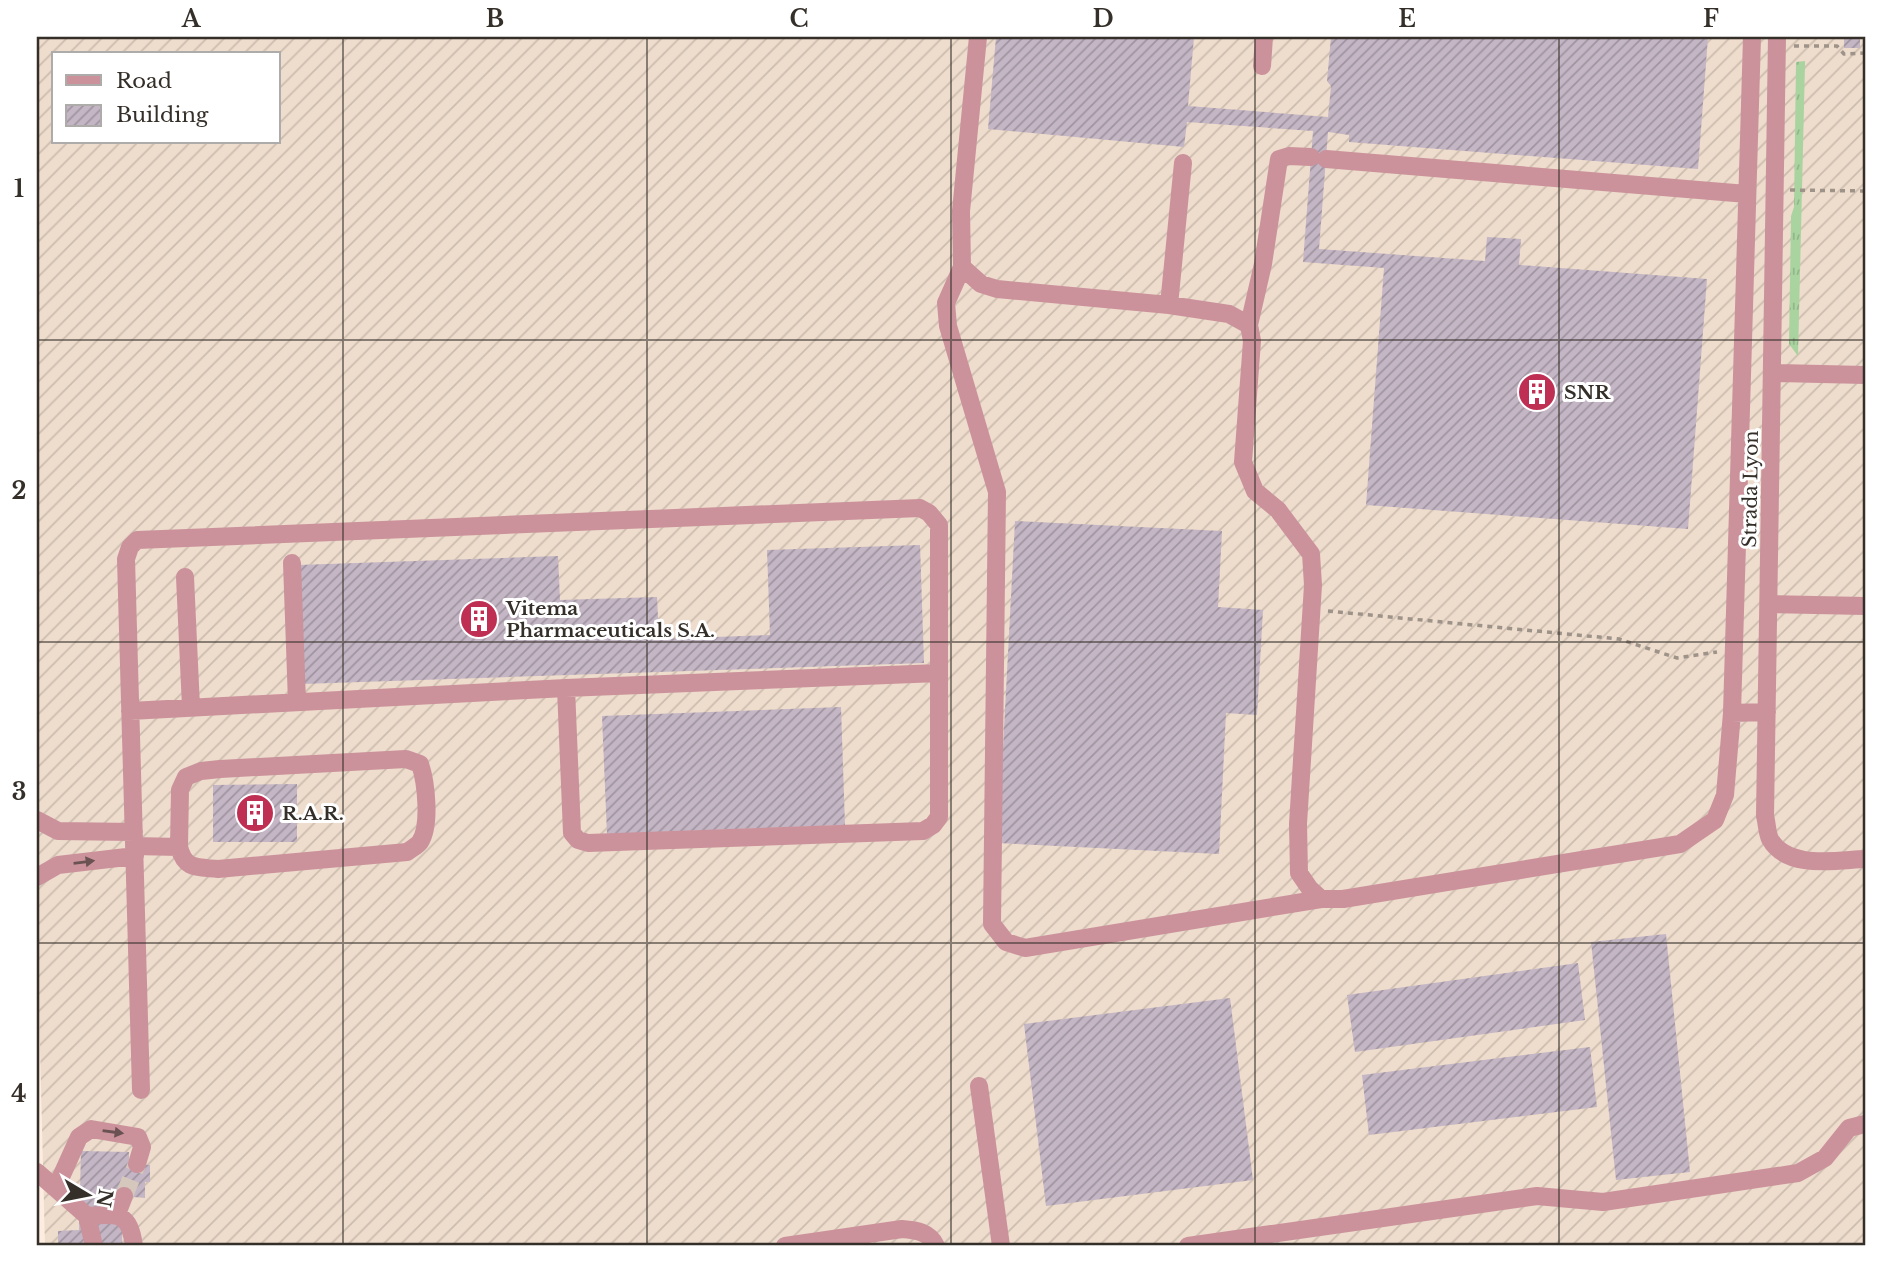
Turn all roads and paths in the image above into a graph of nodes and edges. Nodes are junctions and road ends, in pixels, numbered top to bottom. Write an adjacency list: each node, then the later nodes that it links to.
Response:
1 (978, 37): 11 (street)
2 (1264, 37): 6 (street)
3 (1752, 37): 10 (street)
4 (1777, 41): 5 (path); 8 (street, Strada Lyon)
5 (1865, 54)
6 (1262, 66)
7 (1182, 163): 12 (street)
8 (1775, 190): 9 (path); 14 (street, Strada Lyon)
9 (1865, 191)
10 (1747, 194): 13 (street); 21 (street)
11 (962, 267): 12 (street); 34 (street)
12 (1170, 305): 13 (street)
13 (1248, 325): 20 (street)
14 (1773, 373): 15 (street); 18 (street, Strada Lyon)
15 (1865, 375)
16 (292, 563): 24 (street)
17 (185, 577): 25 (street)
18 (1769, 604): 19 (street); 27 (street, Strada Lyon)
19 (1865, 606)
20 (1311, 609): 21 (path); 34 (street)
21 (1733, 650): 28 (street)
22 (939, 673): 23 (street); 23 (street); 26 (street)
23 (566, 688): 24 (street)
24 (297, 702): 25 (street)
25 (191, 707): 26 (street)
26 (130, 711): 30 (street)
27 (1768, 712): 28 (street); 32 (street, Strada Lyon)
28 (1732, 713): 34 (street)
29 (37, 820): 30 (street)
30 (134, 845): 31 (street); 33 (street, one-way to 30); 36 (street)
31 (179, 846): 31 (street)
32 (1865, 859)
33 (37, 877)
34 (1321, 900)
35 (979, 1086): 48 (street)
36 (141, 1090)
37 (1865, 1124): 49 (street)
38 (137, 1164): 40 (street, one-way to 38)
39 (37, 1172): 40 (street)
40 (56, 1188): 43 (street)
41 (124, 1196): 42 (street)
42 (117, 1214): 43 (street); 45 (street)
43 (87, 1216): 44 (street)
44 (94, 1246)
45 (134, 1246)
46 (785, 1246): 47 (street)
47 (936, 1246)
48 (1001, 1246)
49 (1188, 1246)

